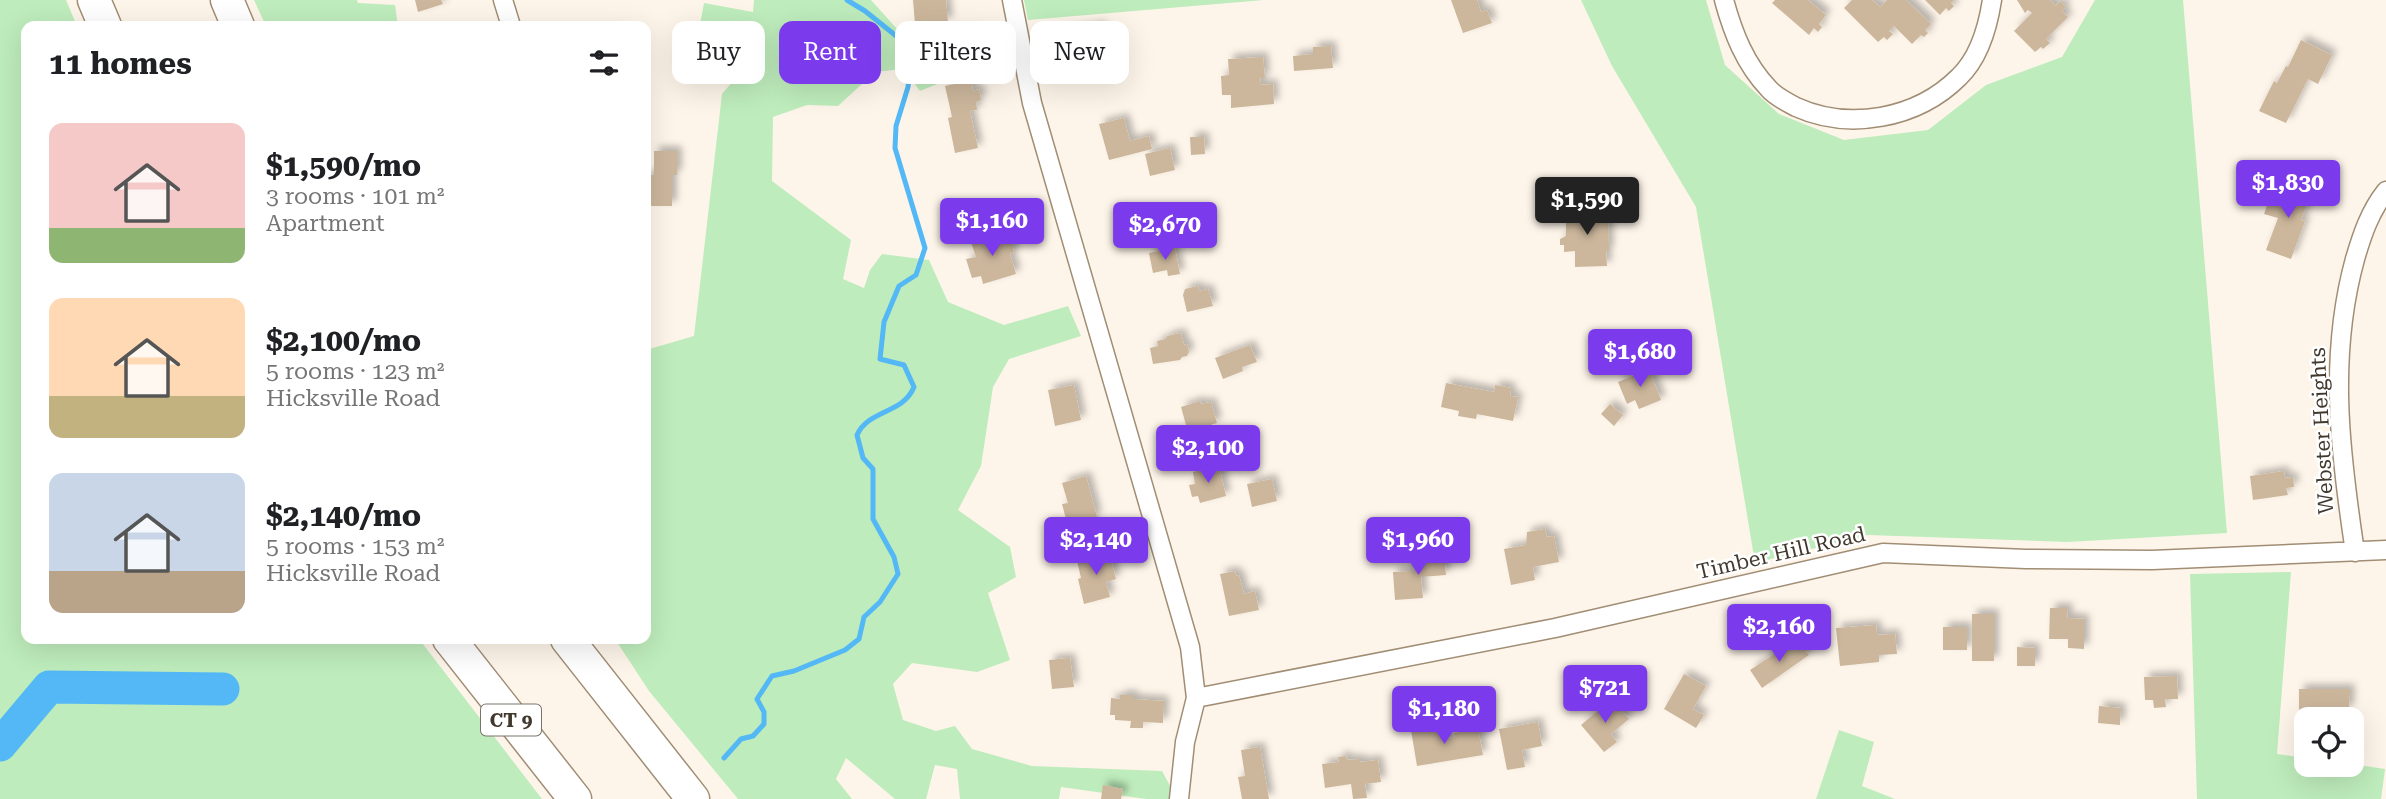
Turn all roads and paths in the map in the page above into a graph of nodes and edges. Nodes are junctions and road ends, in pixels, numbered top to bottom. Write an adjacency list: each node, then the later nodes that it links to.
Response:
1 (94, 0): 7 (highway)
2 (227, 0): 8 (highway)
3 (503, 0): 9 (street)
4 (1012, 0): 15 (street)
5 (1724, 0): 6 (street)
6 (1992, 0)
7 (103, 21)
8 (235, 21)
9 (509, 21)
10 (2386, 191): 12 (street, Webster Heights)
11 (2386, 550): 12 (street, Timber Hill Road)
12 (2355, 552): 15 (street, Timber Hill Road)
13 (453, 644): 16 (highway, CT 9)
14 (571, 644): 17 (highway)
15 (1196, 698): 18 (street)
16 (575, 799)
17 (693, 799)
18 (1179, 799)

